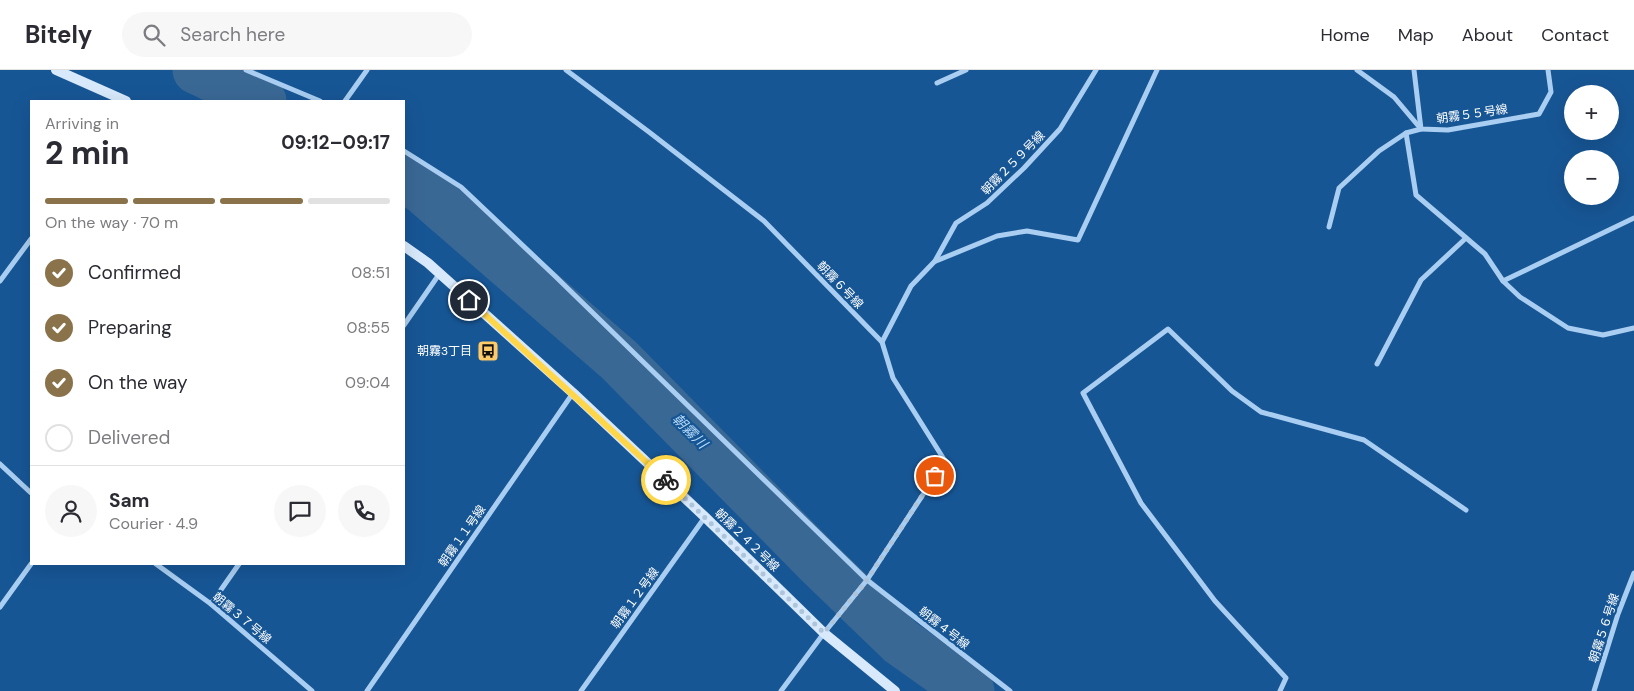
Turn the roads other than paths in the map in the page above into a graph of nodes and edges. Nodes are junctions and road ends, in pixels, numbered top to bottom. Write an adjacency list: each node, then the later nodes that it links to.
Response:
1 (56, 70): 12 (street)
2 (246, 70): 13 (street)
3 (367, 70): 14 (street)
4 (566, 70): 29 (street, 朝霧６号線)
5 (966, 70): 11 (street)
6 (1096, 70): 23 (street, 朝霧２５９号線)
7 (1157, 70): 23 (street)
8 (1358, 70): 15 (street)
9 (1414, 70): 15 (street, 朝霧５５号線)
10 (1548, 70): 15 (street, 朝霧５５号線)
11 (937, 83)
12 (124, 100)
13 (318, 100)
14 (346, 100)
15 (1421, 129): 16 (street)
16 (1406, 134): 19 (street); 20 (street)
17 (405, 152): 40 (street, 朝霧４号線)
18 (1634, 218): 25 (street)
19 (1329, 227)
20 (1466, 238): 25 (street); 30 (street)
21 (30, 240): 26 (street)
22 (405, 247): 24 (street, 朝霧２４２号線)
23 (936, 261): 29 (street)
24 (440, 273): 27 (street); 31 (street, 朝霧２４２号線)
25 (1503, 280): 28 (street)
26 (0, 281)
27 (405, 324)
28 (1634, 328)
29 (882, 342): 40 (street, 朝霧６号線)
30 (1376, 364)
31 (573, 393): 35 (street, 朝霧２４２号線); 45 (street, 朝霧１１号線)
32 (0, 464): 33 (street)
33 (30, 492)
34 (1466, 510): 50 (street)
35 (705, 517): 43 (street, 朝霧２４２号線); 46 (street, 朝霧１２号線)
36 (30, 565): 42 (street)
37 (157, 565): 41 (street, 朝霧３７号線)
38 (238, 565): 41 (street)
39 (1634, 572): 51 (street, 朝霧５６号線)
40 (867, 580): 43 (street); 49 (street, 朝霧４号線)
41 (211, 604): 44 (street, 朝霧３７号線)
42 (0, 607)
43 (824, 633): 47 (street); 48 (street, 朝霧２４２号線)
44 (312, 691)
45 (367, 691)
46 (581, 691)
47 (782, 691)
48 (895, 691)
49 (1010, 691)
50 (1280, 691)
51 (1594, 691)

